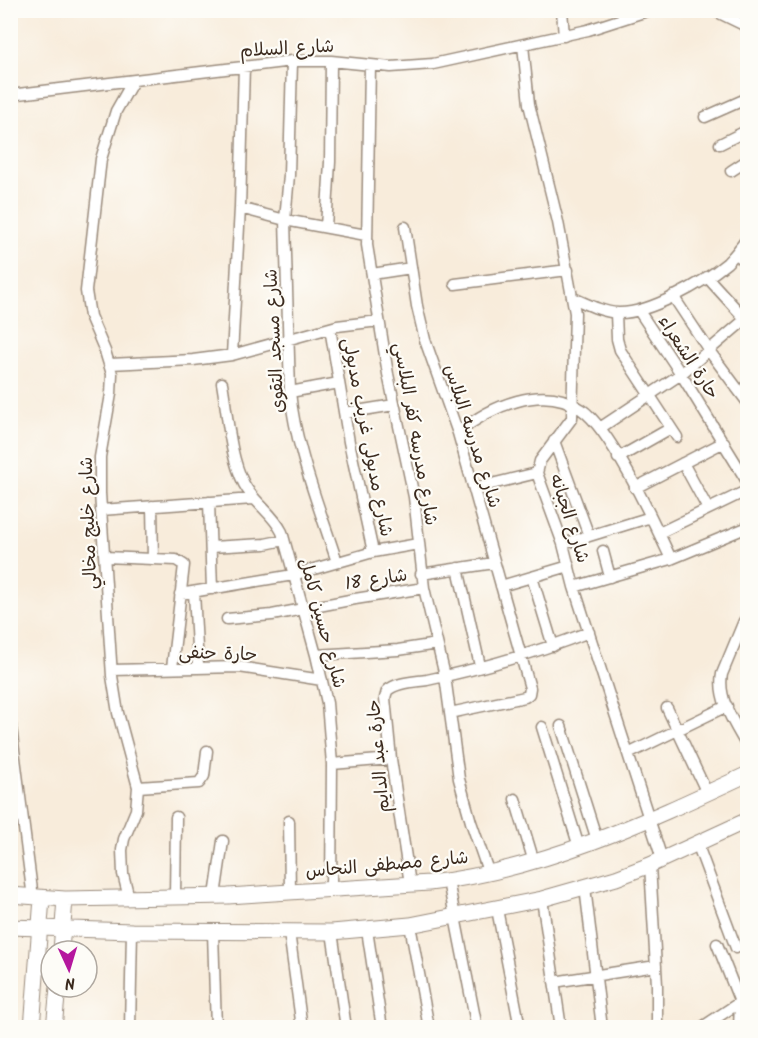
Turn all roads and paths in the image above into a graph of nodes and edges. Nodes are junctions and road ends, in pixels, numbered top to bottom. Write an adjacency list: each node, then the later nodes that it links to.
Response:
1 (562, 10): 7 (street)
2 (608, 10): 5 (street)
3 (650, 10): 5 (street, شارع السلام)
4 (713, 10): 6 (street)
5 (612, 23): 7 (street, شارع السلام)
6 (746, 24)
7 (564, 36): 8 (street, شارع السلام)
8 (523, 45): 11 (street, شارع السلام); 30 (street, شارع الجبانه)
9 (331, 60): 10 (street, شارع السلام); 11 (street, شارع السلام); 23 (street)
10 (292, 61): 12 (street, شارع السلام); 22 (street, شارع مسجد التقوى)
11 (369, 65): 25 (street, شارع مدرسه كفر البلاسي)
12 (244, 66): 13 (street, شارع السلام); 21 (street)
13 (133, 81): 14 (street, شارع السلام); 44 (street, شارع خليج مخالي)
14 (10, 95)
15 (747, 98): 16 (street)
16 (705, 117)
17 (747, 130): 18 (street)
18 (720, 144)
19 (747, 160): 20 (street)
20 (731, 171)
21 (240, 208): 22 (street); 43 (street)
22 (285, 220): 23 (street); 41 (street, شارع مسجد التقوى)
23 (326, 227): 25 (street)
24 (405, 227): 29 (street, شارع مدرسه البلاس)
25 (366, 235): 31 (street, شارع مدرسه كفر البلاسي)
26 (747, 237): 27 (street)
27 (736, 254): 28 (street); 32 (street)
28 (747, 263)
29 (411, 268): 31 (street); 55 (street, شارع مدرسه البلاس)
30 (568, 270): 33 (street); 35 (street, شارع الجبانه)
31 (372, 274): 39 (street, شارع مدرسه كفر البلاسي)
32 (707, 277): 34 (street); 38 (street)
33 (455, 284)
34 (673, 296): 36 (street); 42 (street)
35 (573, 298): 37 (street); 51 (street, شارع الجبانه)
36 (639, 311): 37 (street); 45 (street, حارة الشعراء)
37 (616, 312): 49 (street)
38 (747, 320): 42 (street)
39 (379, 321): 40 (street); 52 (street, شارع مدرسه كفر البلاسي)
40 (330, 328): 41 (street); 46 (street, شارع مدبولى غريب مدبولى)
41 (287, 340): 43 (street); 48 (street, شارع مسجد التقوى)
42 (710, 352): 45 (street); 50 (street)
43 (232, 355): 44 (street)
44 (110, 364): 69 (street, شارع خليج مخالي)
45 (681, 374): 49 (street); 57 (street, حارة الشعراء)
46 (339, 382): 48 (street); 53 (street, شارع مدبولى غريب مدبولى)
47 (222, 383): 65 (street, شارع حسين كامل)
48 (290, 392): 83 (street, شارع مسجد التقوى)
49 (650, 396): 54 (street); 58 (street)
50 (747, 403)
51 (574, 404): 54 (street); 55 (street); 56 (street, شارع الجبانه)
52 (394, 405): 53 (street); 75 (street, شارع مدرسه كفر البلاسي)
53 (345, 413): 79 (street, شارع مدبولى غريب مدبولى)
54 (600, 428): 58 (street)
55 (459, 433): 62 (street, شارع مدرسه البلاس)
56 (555, 441): 60 (street, شارع الجبانه); 73 (street)
57 (724, 442): 59 (street); 61 (street, حارة الشعراء)
58 (618, 458): 63 (street)
59 (683, 463): 63 (street); 68 (street)
60 (537, 473): 62 (street); 76 (street, شارع الجبانه)
61 (747, 483)
62 (475, 488): 84 (street, شارع مدرسه البلاس)
63 (635, 488): 70 (street)
64 (747, 490): 68 (street)
65 (253, 499): 66 (street); 74 (street, شارع حسين كامل)
66 (209, 502): 67 (street); 77 (street)
67 (152, 506): 69 (street); 81 (street)
68 (708, 509): 72 (street)
69 (101, 510): 80 (street, شارع خليج مخالي)
70 (651, 517): 72 (street); 73 (street)
71 (747, 527): 82 (street)
72 (659, 532): 82 (street)
73 (589, 536): 76 (street)
74 (284, 540): 77 (street); 87 (street, شارع حسين كامل)
75 (418, 544): 79 (street); 88 (street, شارع مدرسه كفر البلاسي)
76 (562, 544): 85 (street, شارع الجبانه)
77 (211, 547): 94 (street)
78 (603, 551): 90 (street)
79 (373, 552): 83 (street)
80 (105, 556): 81 (street); 108 (street, شارع خليج مخالي)
81 (153, 559): 96 (street)
82 (671, 559): 90 (street)
83 (337, 562): 87 (street)
84 (494, 563): 86 (street); 91 (street, شارع مدرسه البلاس)
85 (568, 566): 89 (street); 92 (street, شارع الجبانه)
86 (458, 568): 88 (street); 106 (street)
87 (293, 574): 94 (street); 97 (street, شارع حسين كامل)
88 (422, 574): 93 (street, شارع مدرسه كفر البلاسي)
89 (532, 577): 91 (street); 102 (street)
90 (610, 577): 92 (street)
91 (501, 586): 103 (street, شارع مدرسه البلاس)
92 (574, 587): 100 (street, شارع الجبانه)
93 (424, 588): 97 (street, شارع 18); 101 (street, شارع مدرسه كفر البلاسي)
94 (212, 589): 95 (street)
95 (194, 592): 96 (street); 105 (street)
96 (180, 594): 107 (street)
97 (302, 609): 98 (street, شارع 18); 104 (street, شارع حسين كامل)
98 (227, 619)
99 (744, 621): 111 (street)
100 (589, 632): 102 (street, حارة عبد الدايم); 120 (street, شارع الجبانه)
101 (437, 644): 104 (street); 109 (street, شارع مدرسه كفر البلاسي)
102 (553, 646): 103 (street, حارة عبد الدايم)
103 (521, 654): 106 (street, حارة عبد الدايم); 113 (street, شارع مدرسه البلاس)
104 (316, 655): 110 (street, شارع حسين كامل)
105 (198, 666): 107 (street, حارة حنفى); 110 (street, حارة حنفى)
106 (480, 666): 109 (street, حارة عبد الدايم)
107 (172, 668): 108 (street, حارة حنفى)
108 (112, 670): 124 (street, شارع خليج مخالي)
109 (445, 676): 113 (street, شارع مدرسه كفر البلاسي); 121 (street, حارة عبد الدايم)
110 (322, 680): 122 (street, شارع حسين كامل)
111 (727, 706): 117 (street); 118 (street)
112 (667, 708): 117 (street)
113 (450, 713): 137 (street, شارع مدرسه كفر البلاسي)
114 (10, 719): 146 (street)
115 (561, 726): 131 (street)
116 (542, 727): 134 (street)
117 (678, 730): 120 (street); 125 (street)
118 (747, 748)
119 (207, 751): 124 (street)
120 (628, 754): 128 (street, شارع الجبانه)
121 (391, 759): 122 (street); 139 (street, حارة عبد الدايم)
122 (332, 764): 141 (street, شارع حسين كامل)
123 (747, 774): 125 (street, شارع مصطفى النحاس)
124 (138, 787): 147 (street, شارع خليج مخالي)
125 (707, 793): 128 (street, شارع مصطفى النحاس)
126 (515, 799): 135 (street)
127 (176, 817): 145 (street)
128 (650, 820): 131 (street, شارع مصطفى النحاس); 136 (street, شارع الجبانه)
129 (747, 820): 133 (street)
130 (289, 821): 142 (street)
131 (597, 840): 134 (street, شارع مصطفى النحاس)
132 (223, 841): 144 (street)
133 (697, 843): 136 (street); 163 (street)
134 (579, 847): 135 (street, شارع مصطفى النحاس)
135 (534, 862): 137 (street, شارع مصطفى النحاس)
136 (656, 862): 140 (street); 164 (street, شارع الجبانه)
137 (489, 874): 138 (street, شارع مصطفى النحاس)
138 (448, 881): 139 (street, شارع مصطفى النحاس); 151 (street)
139 (410, 884): 141 (street, شارع مصطفى النحاس)
140 (585, 887): 149 (street); 165 (street)
141 (332, 888): 142 (street, شارع مصطفى النحاس)
142 (290, 891): 144 (street, شارع مصطفى النحاس)
143 (10, 896): 146 (street, شارع مصطفى النحاس)
144 (215, 896): 145 (street, شارع مصطفى النحاس)
145 (175, 897): 147 (street, شارع مصطفى النحاس)
146 (38, 898): 148 (street, شارع مصطفى النحاس); 154 (street)
147 (129, 898): 148 (street, شارع مصطفى النحاس)
148 (65, 899): 155 (street)
149 (542, 899): 150 (street); 166 (street)
150 (497, 909): 151 (street); 178 (street)
151 (455, 917): 152 (street); 177 (street)
152 (410, 926): 156 (street); 176 (street)
153 (10, 927): 154 (street)
154 (40, 929): 155 (street); 169 (street)
155 (63, 930): 157 (street); 161 (street)
156 (367, 930): 160 (street); 175 (street)
157 (132, 931): 158 (street); 171 (street)
158 (213, 932): 159 (street); 172 (street)
159 (289, 932): 160 (street); 173 (street)
160 (332, 932): 174 (street)
161 (62, 939)
162 (717, 944): 168 (street)
163 (736, 948)
164 (656, 966): 165 (street); 181 (street, شارع الجبانه)
165 (596, 976): 166 (street); 180 (street)
166 (554, 982): 179 (street)
167 (57, 999): 170 (street)
168 (743, 999): 182 (street); 183 (street)
169 (32, 1028)
170 (54, 1028)
171 (130, 1028)
172 (216, 1028)
173 (303, 1028)
174 (346, 1028)
175 (382, 1028)
176 (429, 1028)
177 (477, 1028)
178 (520, 1028)
179 (561, 1028)
180 (602, 1028)
181 (657, 1028)
182 (701, 1028)
183 (739, 1028)

